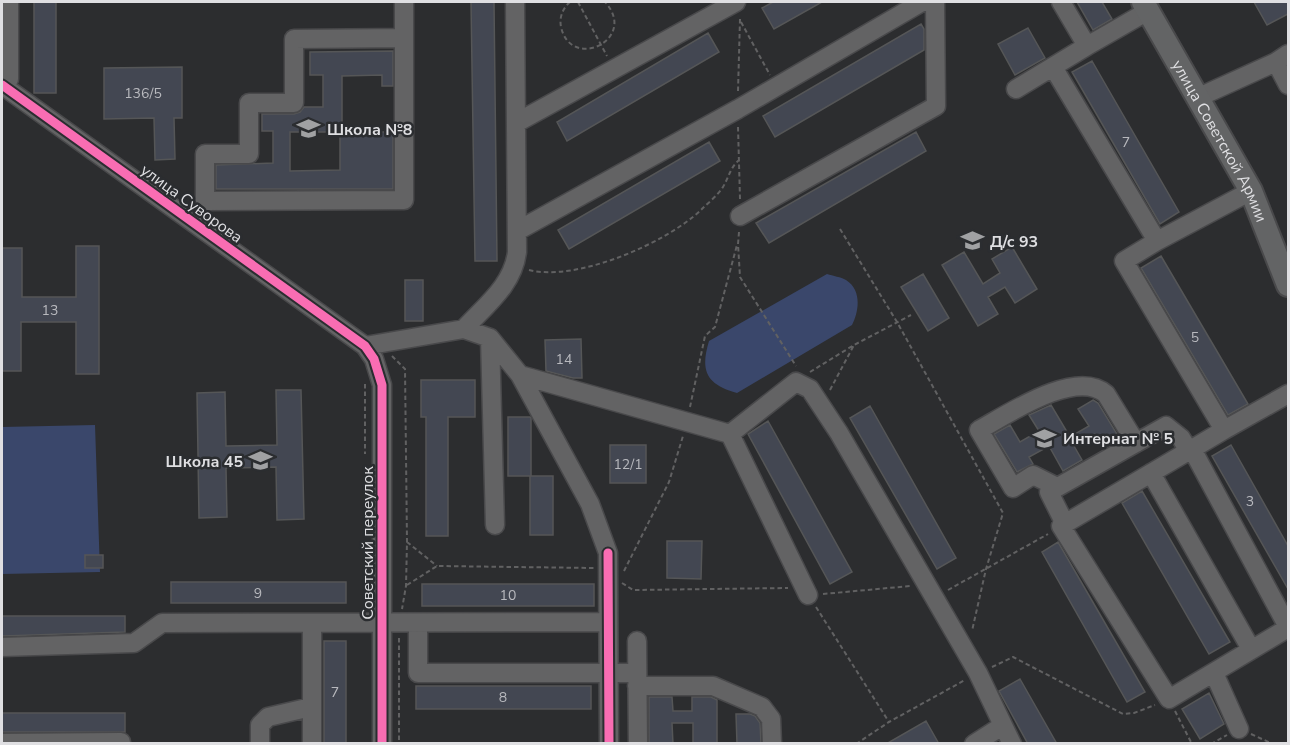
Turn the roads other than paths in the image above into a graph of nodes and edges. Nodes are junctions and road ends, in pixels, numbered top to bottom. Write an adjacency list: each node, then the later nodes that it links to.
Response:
1 (9, 2): 14 (street)
2 (404, 2): 9 (street)
3 (515, 2): 17 (street)
4 (922, 2): 20 (street)
5 (935, 2): 19 (street)
6 (1061, 2): 10 (street)
7 (735, 4): 17 (street)
8 (1145, 6): 10 (street); 16 (main road, улица Советской Армии)
9 (404, 38): 9 (street)
10 (1087, 46): 12 (street)
11 (1282, 58): 13 (street); 16 (street)
12 (1053, 67): 15 (street); 21 (street)
13 (1288, 85)
14 (2, 86): 25 (street, улица Суворова)
15 (1016, 89)
16 (1199, 97): 18 (main road, улица Советской Армии)
17 (516, 123): 20 (street)
18 (1251, 191): 21 (street); 22 (main road, улица Советской Армии)
19 (740, 216)
20 (517, 231): 23 (street)
21 (1157, 241): 28 (street)
22 (1288, 285)
23 (464, 328): 24 (street); 25 (street)
24 (490, 338): 26 (street); 34 (street)
25 (372, 345): 40 (street, Советский переулок)
26 (520, 375): 29 (street); 37 (street)
27 (1288, 394): 28 (street)
28 (1224, 430): 31 (street)
29 (730, 434): 36 (street); 49 (street)
30 (1136, 443): 31 (street); 33 (street); 33 (street)
31 (1190, 450): 32 (street); 41 (street)
32 (1151, 473): 35 (street); 44 (street)
33 (1057, 487): 35 (street)
34 (495, 525)
35 (1063, 525): 46 (street)
36 (808, 595)
37 (608, 622): 39 (street); 45 (street)
38 (312, 623): 40 (street); 43 (street); 48 (street)
39 (418, 623): 40 (street); 45 (street)
40 (390, 624): 55 (street, Советский переулок)
41 (1288, 628): 44 (street)
42 (636, 641): 47 (street)
43 (2, 647)
44 (1251, 649): 46 (street)
45 (608, 673): 47 (street); 56 (street)
46 (1214, 674): 50 (street)
47 (637, 679): 57 (street); 58 (street)
48 (311, 707): 53 (street); 54 (street)
49 (1002, 726): 59 (street); 60 (street)
50 (1239, 729)
51 (121, 742): 52 (street)
52 (2, 743)
53 (260, 744)
54 (312, 744)
55 (382, 744)
56 (609, 744)
57 (638, 744)
58 (772, 744)
59 (974, 744)
60 (1011, 744)

